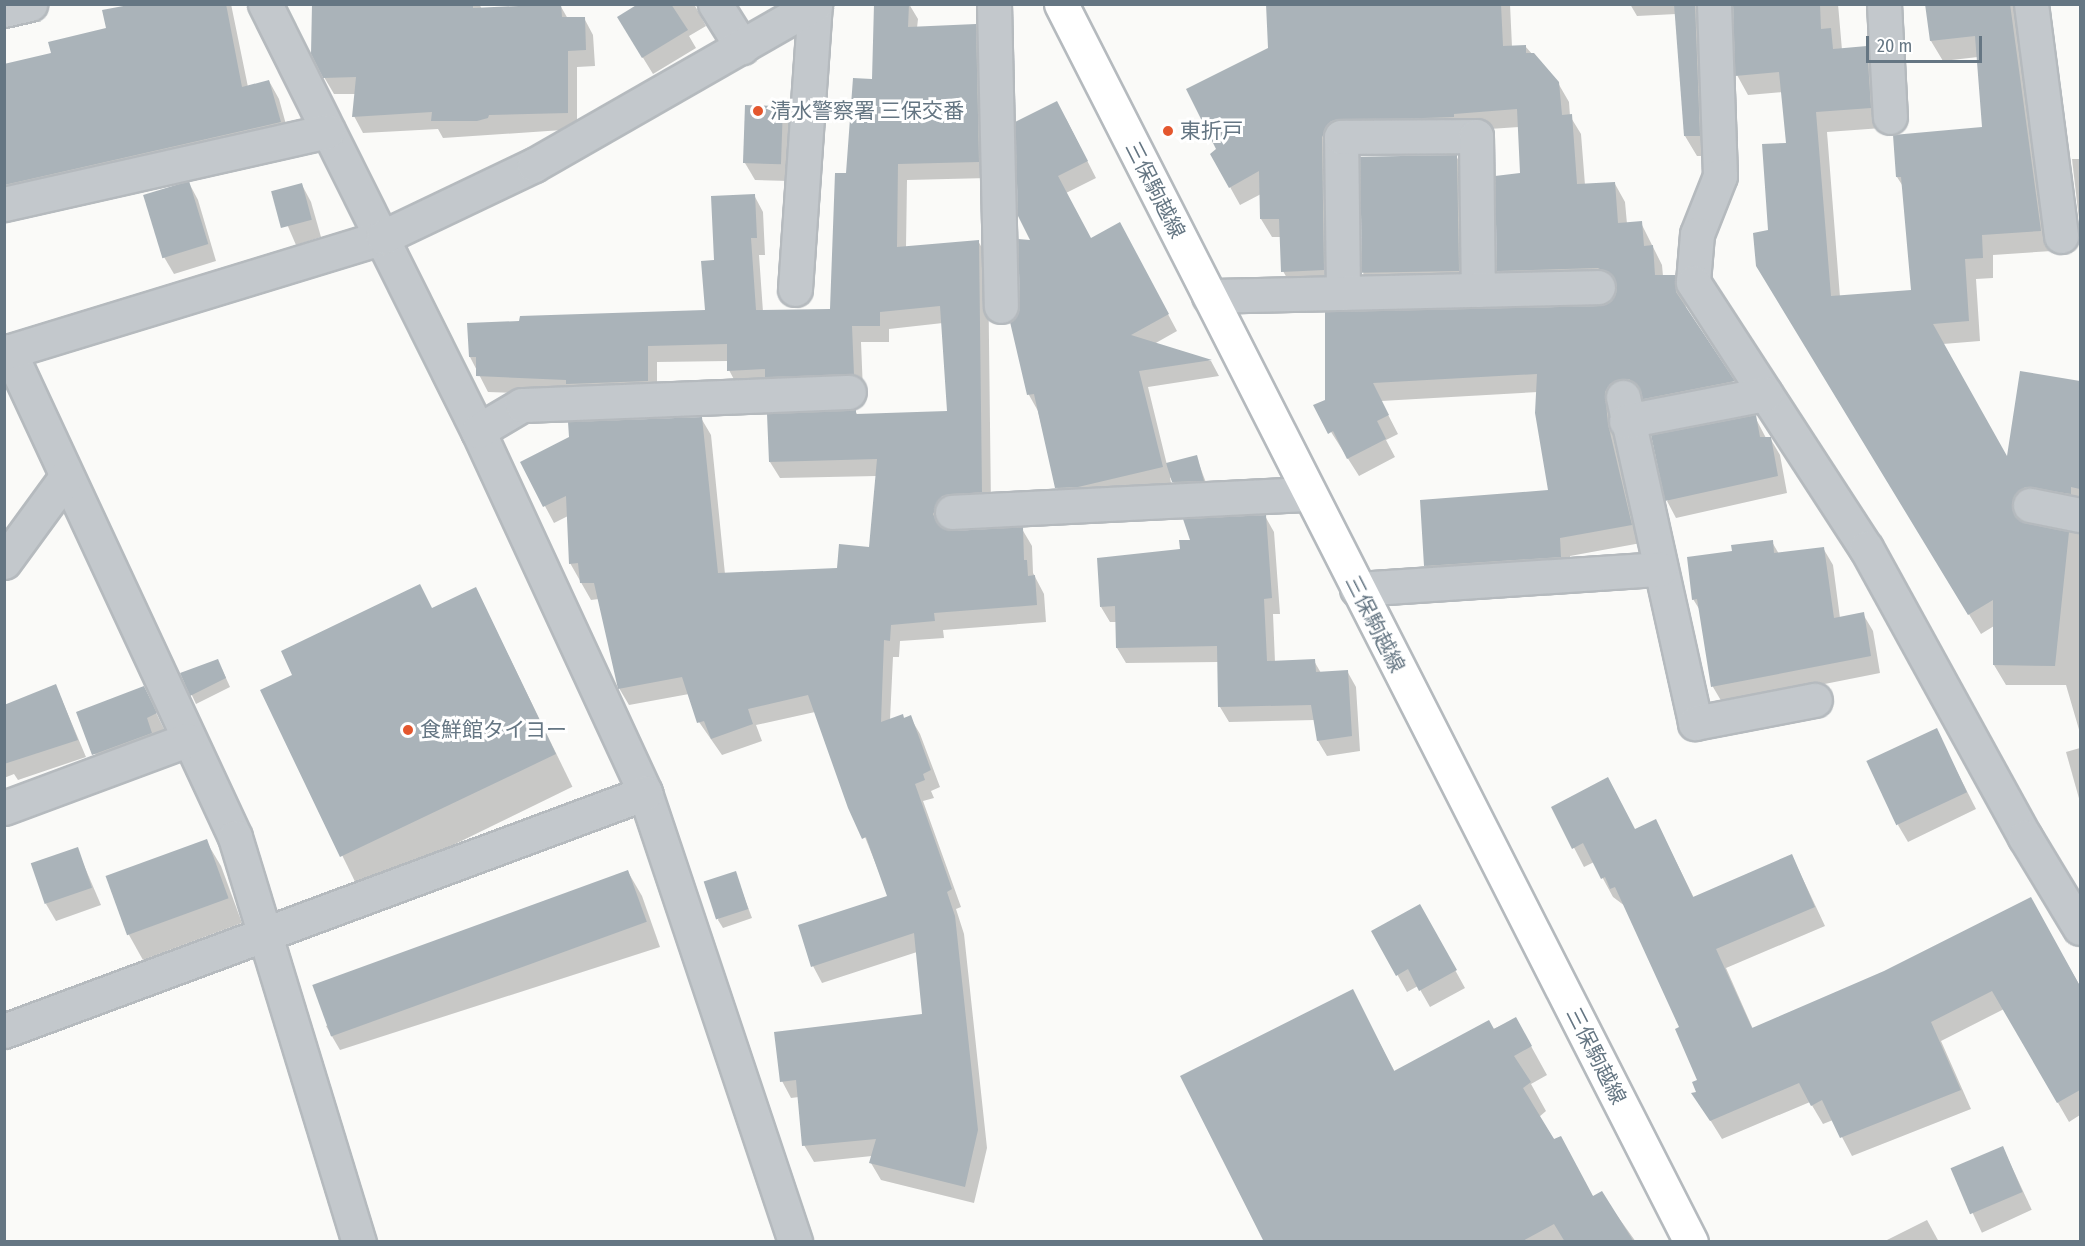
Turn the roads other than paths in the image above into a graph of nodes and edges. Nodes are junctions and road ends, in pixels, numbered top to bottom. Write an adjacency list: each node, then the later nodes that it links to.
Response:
1 (30, 4): 10 (street)
2 (264, 4): 13 (street)
3 (715, 4): 11 (street)
4 (994, 4): 22 (street)
5 (1061, 4): 21 (main road, 三保駒越線)
6 (1714, 4): 25 (street)
7 (1884, 4): 12 (street)
8 (2031, 4): 15 (street)
9 (815, 5): 11 (street); 18 (street)
10 (4, 10)
11 (742, 47): 16 (street)
12 (1890, 117)
13 (328, 131): 14 (street); 16 (street)
14 (4, 204)
15 (2061, 236)
16 (383, 237): 23 (street); 26 (street)
17 (1598, 287): 19 (street)
18 (795, 288)
19 (1478, 290): 20 (street); 20 (street)
20 (1342, 293): 21 (street)
21 (1209, 296): 28 (main road, 三保駒越線)
22 (1001, 306)
23 (7, 352): 27 (street)
24 (849, 392): 26 (street)
25 (1765, 394): 33 (street); 39 (street)
26 (478, 431): 37 (street)
27 (66, 477): 32 (street); 36 (street)
28 (1309, 494): 30 (street); 34 (main road, 三保駒越線)
29 (2030, 505): 31 (street)
30 (952, 512)
31 (2080, 514)
32 (4, 562)
33 (1660, 569): 34 (street); 35 (street)
34 (1357, 589): 44 (main road, 三保駒越線)
35 (1815, 700)
36 (187, 740): 38 (street); 40 (street)
37 (645, 793): 40 (street); 43 (street)
38 (4, 808)
39 (2080, 928)
40 (264, 937): 41 (street); 42 (street)
41 (4, 1031)
42 (359, 1242)
43 (795, 1242)
44 (1691, 1242)

